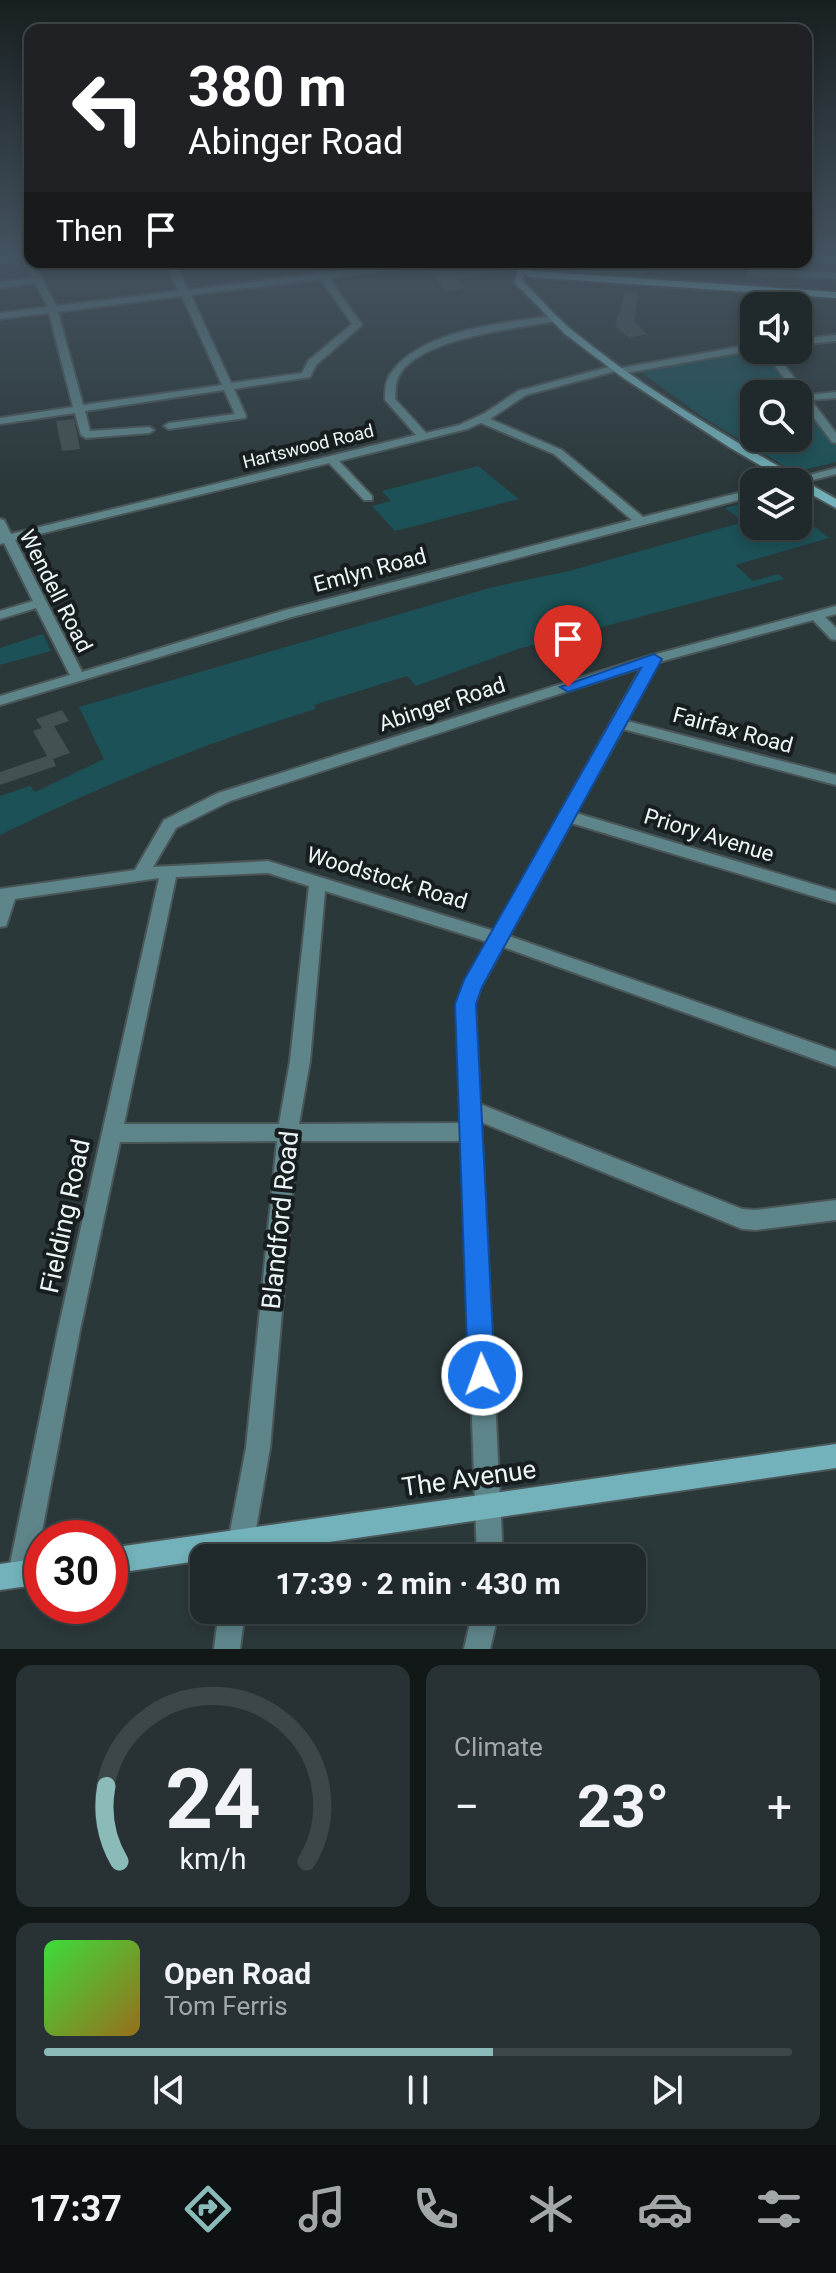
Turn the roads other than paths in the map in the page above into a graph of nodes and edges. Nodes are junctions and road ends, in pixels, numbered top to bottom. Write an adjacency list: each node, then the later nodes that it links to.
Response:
1 (60, 333): 14 (street)
2 (203, 333): 10 (street)
3 (350, 333): 10 (street)
4 (474, 333): 19 (street)
5 (572, 333): 9 (main road)
6 (836, 338): 7 (street)
7 (812, 341)
8 (740, 349): 9 (street, Hartswood Road)
9 (618, 370): 15 (street, Hartswood Road); 22 (main road)
10 (228, 387): 14 (street); 17 (street)
11 (836, 395): 12 (street)
12 (812, 397)
13 (812, 408): 20 (street)
14 (82, 409): 16 (street); 18 (street)
15 (482, 419): 19 (street, Hartswood Road); 29 (street)
16 (0, 421)
17 (169, 426)
18 (149, 430)
19 (424, 437): 21 (street, Hartswood Road)
20 (836, 440)
21 (331, 459): 27 (street); 31 (street, Hartswood Road)
22 (772, 468)
23 (836, 471): 24 (street)
24 (812, 477)
25 (812, 491): 28 (main road)
26 (740, 496): 29 (street, Emlyn Road)
27 (368, 498)
28 (836, 504)
29 (640, 521): 38 (street, Emlyn Road)
30 (0, 523): 31 (street, Wendell Road)
31 (3, 539): 32 (street, Wendell Road)
32 (39, 603): 34 (street); 38 (street, Wendell Road)
33 (836, 610): 35 (street, Abinger Road)
34 (0, 615)
35 (815, 615): 36 (street); 37 (street, Abinger Road)
36 (836, 636)
37 (654, 659): 40 (street); 44 (street, Abinger Road)
38 (78, 678): 39 (street, Emlyn Road)
39 (0, 701)
40 (618, 723): 41 (street, Fairfax Road); 42 (street)
41 (836, 780)
42 (568, 816): 47 (street, Priory Avenue); 49 (street)
43 (169, 871): 44 (street, Woodstock Road); 45 (street, Woodstock Road); 54 (street, Fielding Road)
44 (140, 875): 46 (street, Woodstock Road)
45 (318, 881): 49 (street, Woodstock Road); 52 (street, Blandford Road)
46 (4, 895): 48 (street)
47 (836, 897)
48 (0, 921)
49 (499, 939): 50 (street, Woodstock Road); 51 (street)
50 (836, 1059)
51 (471, 1109): 53 (street); 55 (street)
52 (288, 1131): 53 (street); 54 (street); 58 (street, Blandford Road)
53 (471, 1132): 57 (street)
54 (112, 1133): 63 (street, Fielding Road)
55 (836, 1210)
56 (836, 1456): 57 (main road, The Avenue)
57 (487, 1505): 59 (main road, The Avenue); 60 (street)
58 (240, 1544)
59 (272, 1544)
60 (489, 1544)
61 (190, 1554): 62 (main road, The Avenue)
62 (128, 1559)
63 (21, 1574)
64 (230, 1624): 66 (street)
65 (481, 1624): 67 (street)
66 (227, 1649)
67 (477, 1649)

